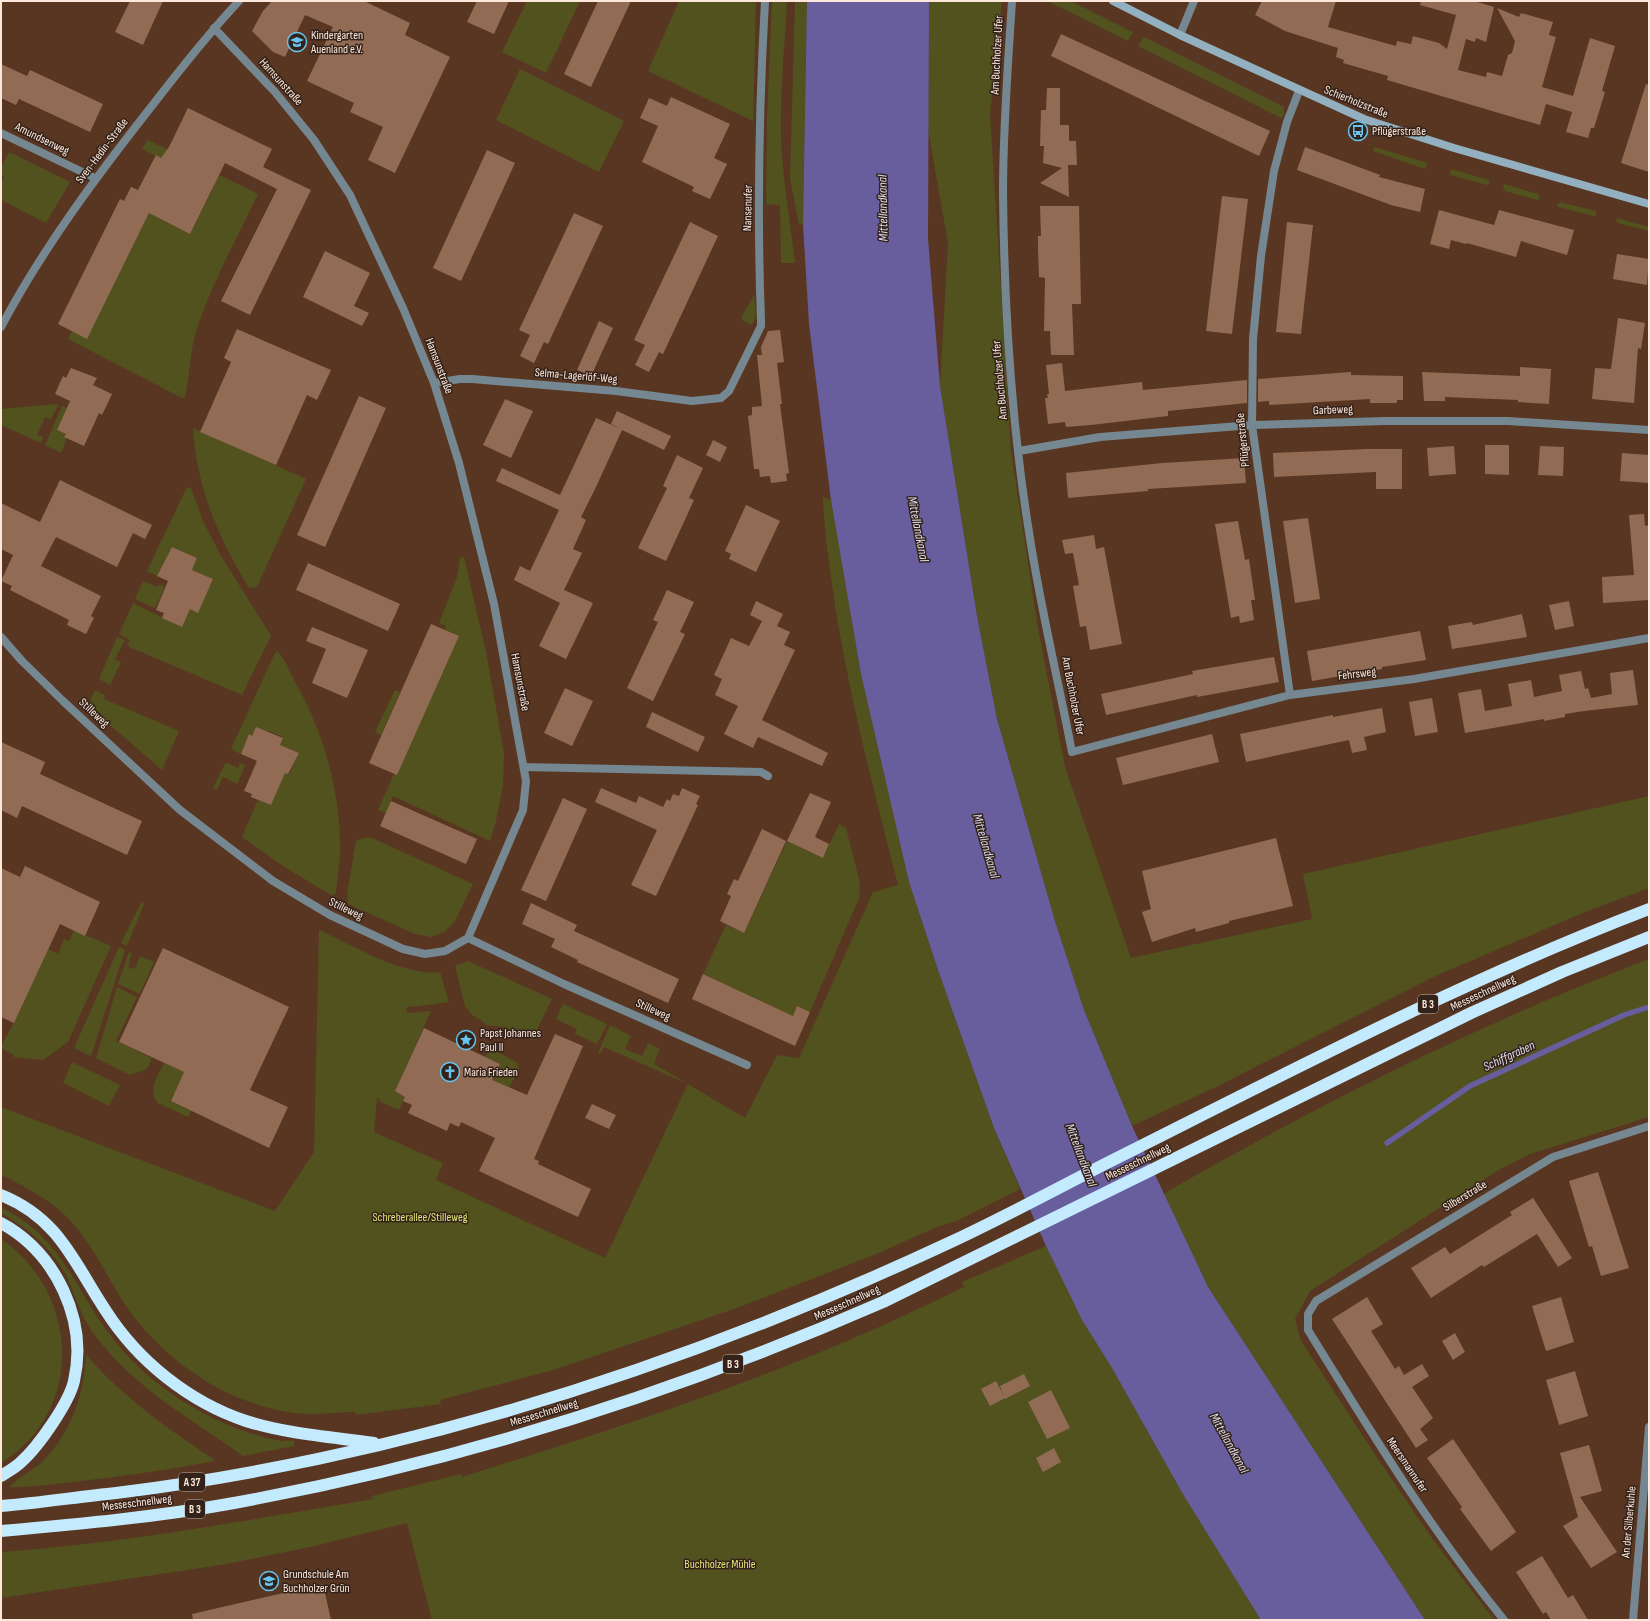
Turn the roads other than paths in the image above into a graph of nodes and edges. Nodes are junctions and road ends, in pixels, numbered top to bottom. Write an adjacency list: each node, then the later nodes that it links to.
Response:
1 (238, 1): 6 (street, Sven-Hedin-Straße)
2 (765, 1): 14 (street, Nansenufer)
3 (1012, 1): 17 (street, Am Buchholzer Ufer)
4 (1113, 1): 7 (street, Schierholzstraße)
5 (1194, 1): 7 (street)
6 (214, 28): 10 (street, Sven-Hedin-Straße); 13 (street, Hamsunstraße)
7 (1180, 35): 8 (street, Schierholzstraße)
8 (1299, 91): 11 (street, Schierholzstraße); 15 (street, Pflügerstraße)
9 (1, 133): 10 (street, Amundsenweg)
10 (95, 178): 12 (street, Sven-Hedin-Straße)
11 (1649, 204)
12 (1, 327)
13 (434, 383): 14 (street, Selma-Lagerlöf-Weg); 22 (street, Hamsunstraße)
14 (716, 400)
15 (1252, 425): 16 (street, Garbeweg); 17 (street, Garbeweg); 20 (street, Pflügerstraße)
16 (1649, 430)
17 (1019, 451): 21 (street, Am Buchholzer Ufer)
18 (1, 637): 26 (street, Stilleweg)
19 (1649, 638): 20 (street, Fehrsweg)
20 (1290, 695): 21 (street, Fehrsweg)
21 (1072, 752)
22 (524, 767): 23 (street); 26 (street, Hamsunstraße)
23 (768, 776)
24 (1649, 909): 33 (highway, Messeschnellweg / B 3)
25 (1649, 937): 36 (highway, Messeschnellweg / B 3)
26 (468, 938): 27 (street, Stilleweg)
27 (747, 1065)
28 (1649, 1126): 31 (street, Silberstraße)
29 (1, 1195): 33 (highway)
30 (1, 1224): 34 (highway)
31 (1308, 1314): 37 (street, Meersmannufer)
32 (1649, 1427): 38 (street, An der Silberkuhle)
33 (381, 1445): 35 (highway, A 37)
34 (1, 1476)
35 (1, 1506)
36 (1, 1531)
37 (1504, 1620)
38 (1633, 1620)

